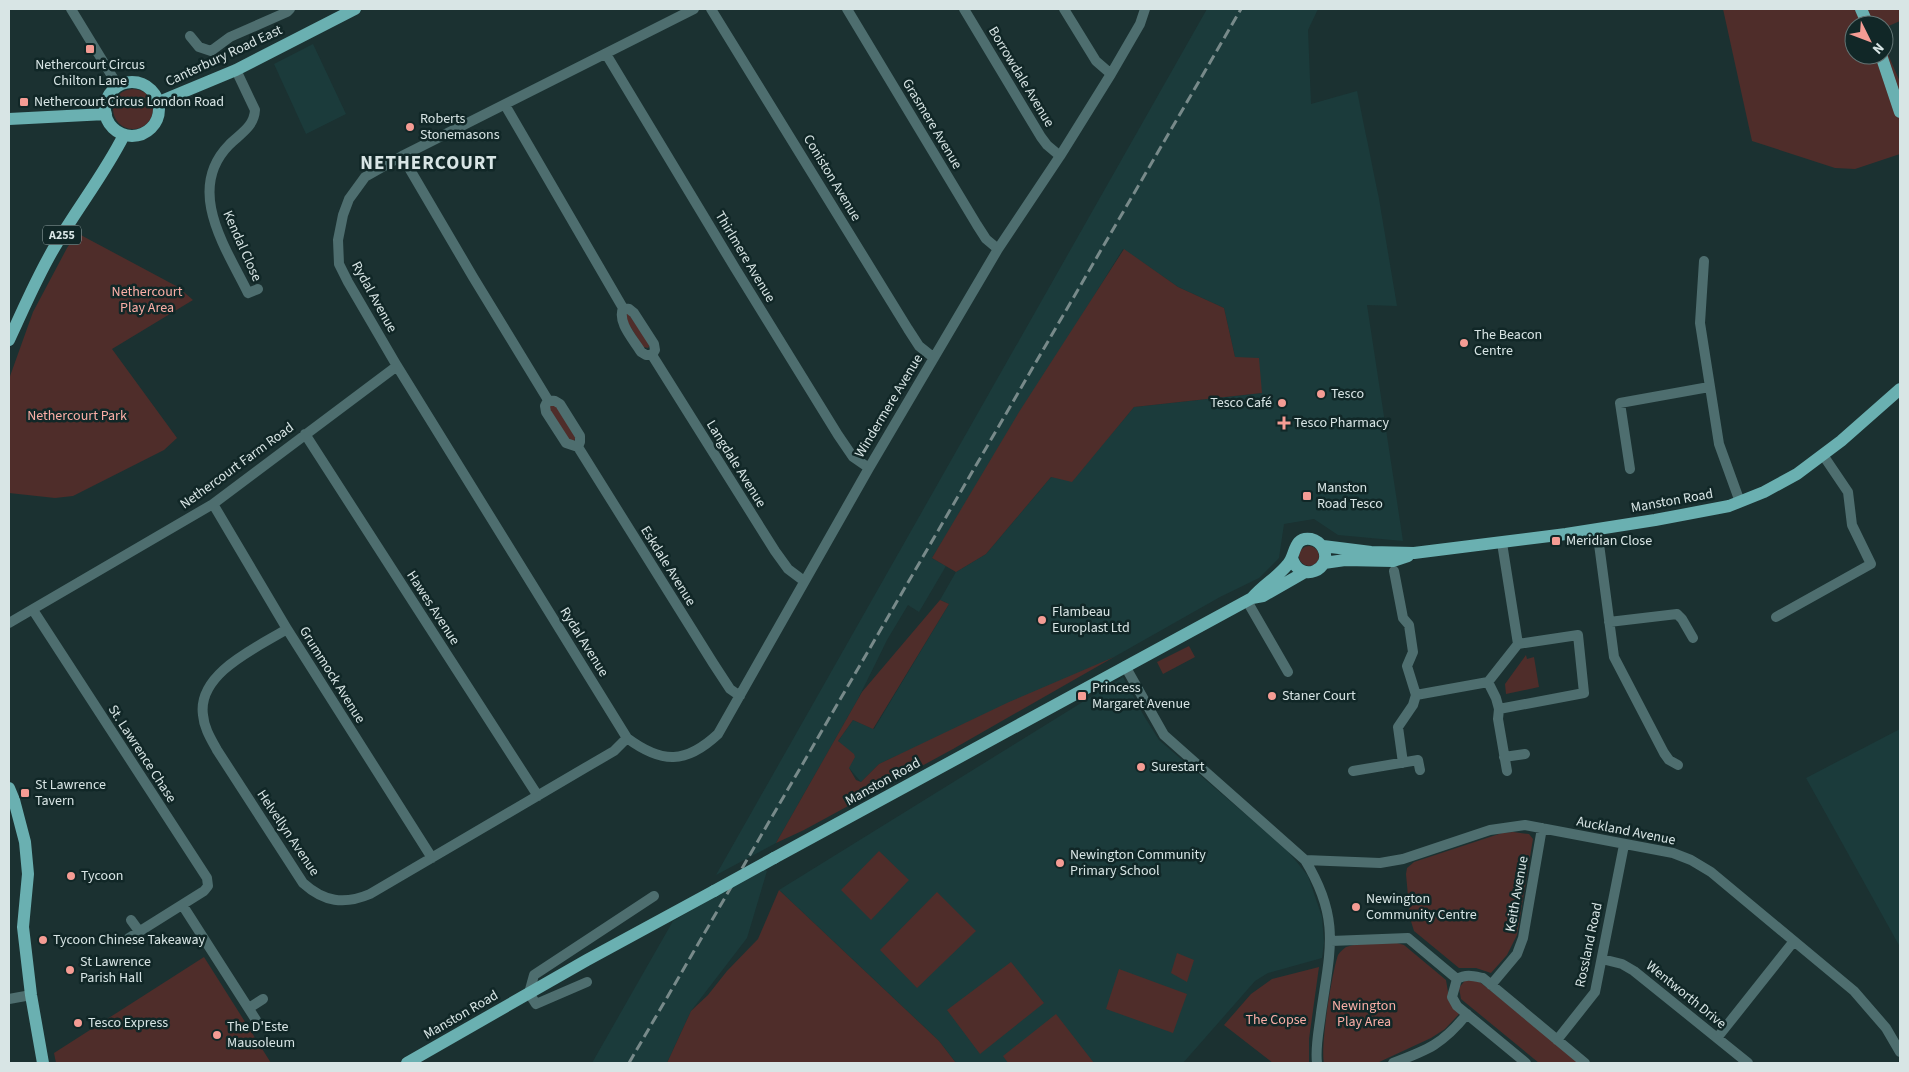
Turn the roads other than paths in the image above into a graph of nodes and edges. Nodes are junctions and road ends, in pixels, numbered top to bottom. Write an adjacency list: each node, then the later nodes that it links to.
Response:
1 (71, 9): 15 (street)
2 (290, 9): 10 (street)
3 (694, 9): 11 (street, Rydal Avenue)
4 (711, 9): 30 (street, Coniston Avenue)
5 (847, 9): 24 (street, Grasmere Avenue)
6 (964, 9): 23 (street, Borrowdale Avenue)
7 (1064, 9): 14 (street)
8 (1145, 9): 14 (street, Windermere Avenue)
9 (349, 10): 13 (main road, Canterbury Road East)
10 (190, 36)
11 (606, 54): 17 (street, Rydal Avenue); 38 (street, Thirlmere Avenue)
12 (1884, 65): 18 (main road)
13 (236, 70): 16 (main road, Canterbury Road East); 26 (street, Kendal Close)
14 (1111, 74): 23 (street, Windermere Avenue)
15 (118, 86): 16 (main road); 19 (main road)
16 (159, 102): 21 (main road)
17 (505, 105): 22 (street, Rydal Avenue); 27 (street, Langdale Avenue)
18 (1900, 112)
19 (106, 114): 20 (main road); 21 (main road)
20 (9, 119)
21 (124, 135): 28 (main road, A255)
22 (402, 156): 31 (street, Rydal Avenue); 34 (street, Eskdale Avenue)
23 (1060, 156): 24 (street, Windermere Avenue)
24 (998, 249): 30 (street, Windermere Avenue)
25 (1704, 261): 32 (street)
26 (258, 288)
27 (623, 308): 29 (street, Langdale Avenue); 29 (street, Langdale Avenue)
28 (9, 340)
29 (652, 355): 50 (street, Langdale Avenue)
30 (934, 358): 38 (street, Windermere Avenue)
31 (397, 366): 35 (street, Nethercourt Farm Road); 65 (street, Rydal Avenue)
32 (1709, 387): 39 (street); 40 (street)
33 (1900, 389): 37 (main road, Manston Road)
34 (548, 400): 36 (street, Eskdale Avenue); 36 (street, Eskdale Avenue)
35 (305, 434): 41 (street, Nethercourt Farm Road); 74 (street, Hawes Avenue)
36 (578, 447): 63 (street, Eskdale Avenue)
37 (1823, 455): 40 (main road, Manston Road); 53 (street)
38 (869, 468): 50 (street, Windermere Avenue)
39 (1630, 469)
40 (1740, 502): 42 (main road, Manston Road)
41 (212, 504): 52 (street, Nethercourt Farm Road); 56 (street, Grummock Avenue)
42 (1597, 529): 43 (main road, Manston Road); 54 (street)
43 (1502, 543): 45 (main road, Manston Road); 58 (street)
44 (1323, 546): 45 (main road, Manston Road); 46 (main road, Manston Road); 47 (main road)
45 (1414, 553): 47 (main road, Manston Road)
46 (1292, 558): 49 (main road); 51 (main road, Manston Road)
47 (1324, 563): 49 (main road, Manston Road)
48 (1394, 571): 62 (street)
49 (1305, 572): 51 (main road, Manston Road)
50 (804, 581): 63 (street, Windermere Avenue)
51 (1249, 600): 59 (main road, Manston Road); 60 (street)
52 (33, 610): 55 (street, Nethercourt Farm Road); 80 (street, St. Lawrence Chase)
53 (1776, 617)
54 (1609, 622): 57 (street); 69 (street)
55 (9, 623)
56 (287, 629): 77 (street, Grummock Avenue); 77 (street, Helvellyn Avenue)
57 (1693, 638)
58 (1518, 644): 61 (street); 64 (street)
59 (1125, 666): 78 (street); 90 (main road, Manston Road, bridge)
60 (1288, 672)
61 (1488, 682): 62 (street); 64 (street)
62 (1416, 695): 68 (street)
63 (740, 696): 65 (street, Windermere Avenue)
64 (1499, 709): 67 (street)
65 (627, 738): 74 (street, Helvellyn Avenue)
66 (1525, 754): 67 (street)
67 (1504, 757): 72 (street)
68 (1403, 763): 70 (street); 71 (street)
69 (1678, 764)
70 (1420, 770)
71 (1353, 771)
72 (1507, 771)
73 (10, 796): 91 (main road)
74 (538, 796): 77 (street, Helvellyn Avenue)
75 (1542, 828): 76 (street, Auckland Avenue); 78 (street, Auckland Avenue); 89 (street, Keith Avenue)
76 (1624, 845): 85 (street, Auckland Avenue); 86 (street, Rossland Road)
77 (432, 858)
78 (1305, 860): 84 (street)
79 (654, 896): 90 (street)
80 (183, 906): 82 (street, St. Lawrence Chase); 94 (street)
81 (131, 920): 82 (street)
82 (139, 931): 83 (street, St. Lawrence Chase)
83 (129, 938)
84 (1331, 940): 87 (street); 102 (street)
85 (1794, 941): 97 (street); 99 (street, Auckland Avenue)
86 (1602, 959): 97 (street, Wentworth Drive); 98 (street, Rossland Road)
87 (1457, 979): 89 (street); 95 (street)
88 (587, 982): 90 (street)
89 (1491, 985): 98 (street)
90 (529, 993): 101 (main road, Manston Road)
91 (31, 995): 92 (street); 100 (main road)
92 (9, 999)
93 (263, 999): 94 (street)
94 (249, 1008): 96 (street)
95 (1467, 1014): 103 (street); 104 (street)
96 (256, 1020)
97 (1717, 1038): 106 (street, Wentworth Drive)
98 (1557, 1040): 105 (street)
99 (1900, 1052)
100 (43, 1063)
101 (407, 1063)
102 (1317, 1063)
103 (1393, 1063)
104 (1526, 1063)
105 (1585, 1063)
106 (1748, 1063)

